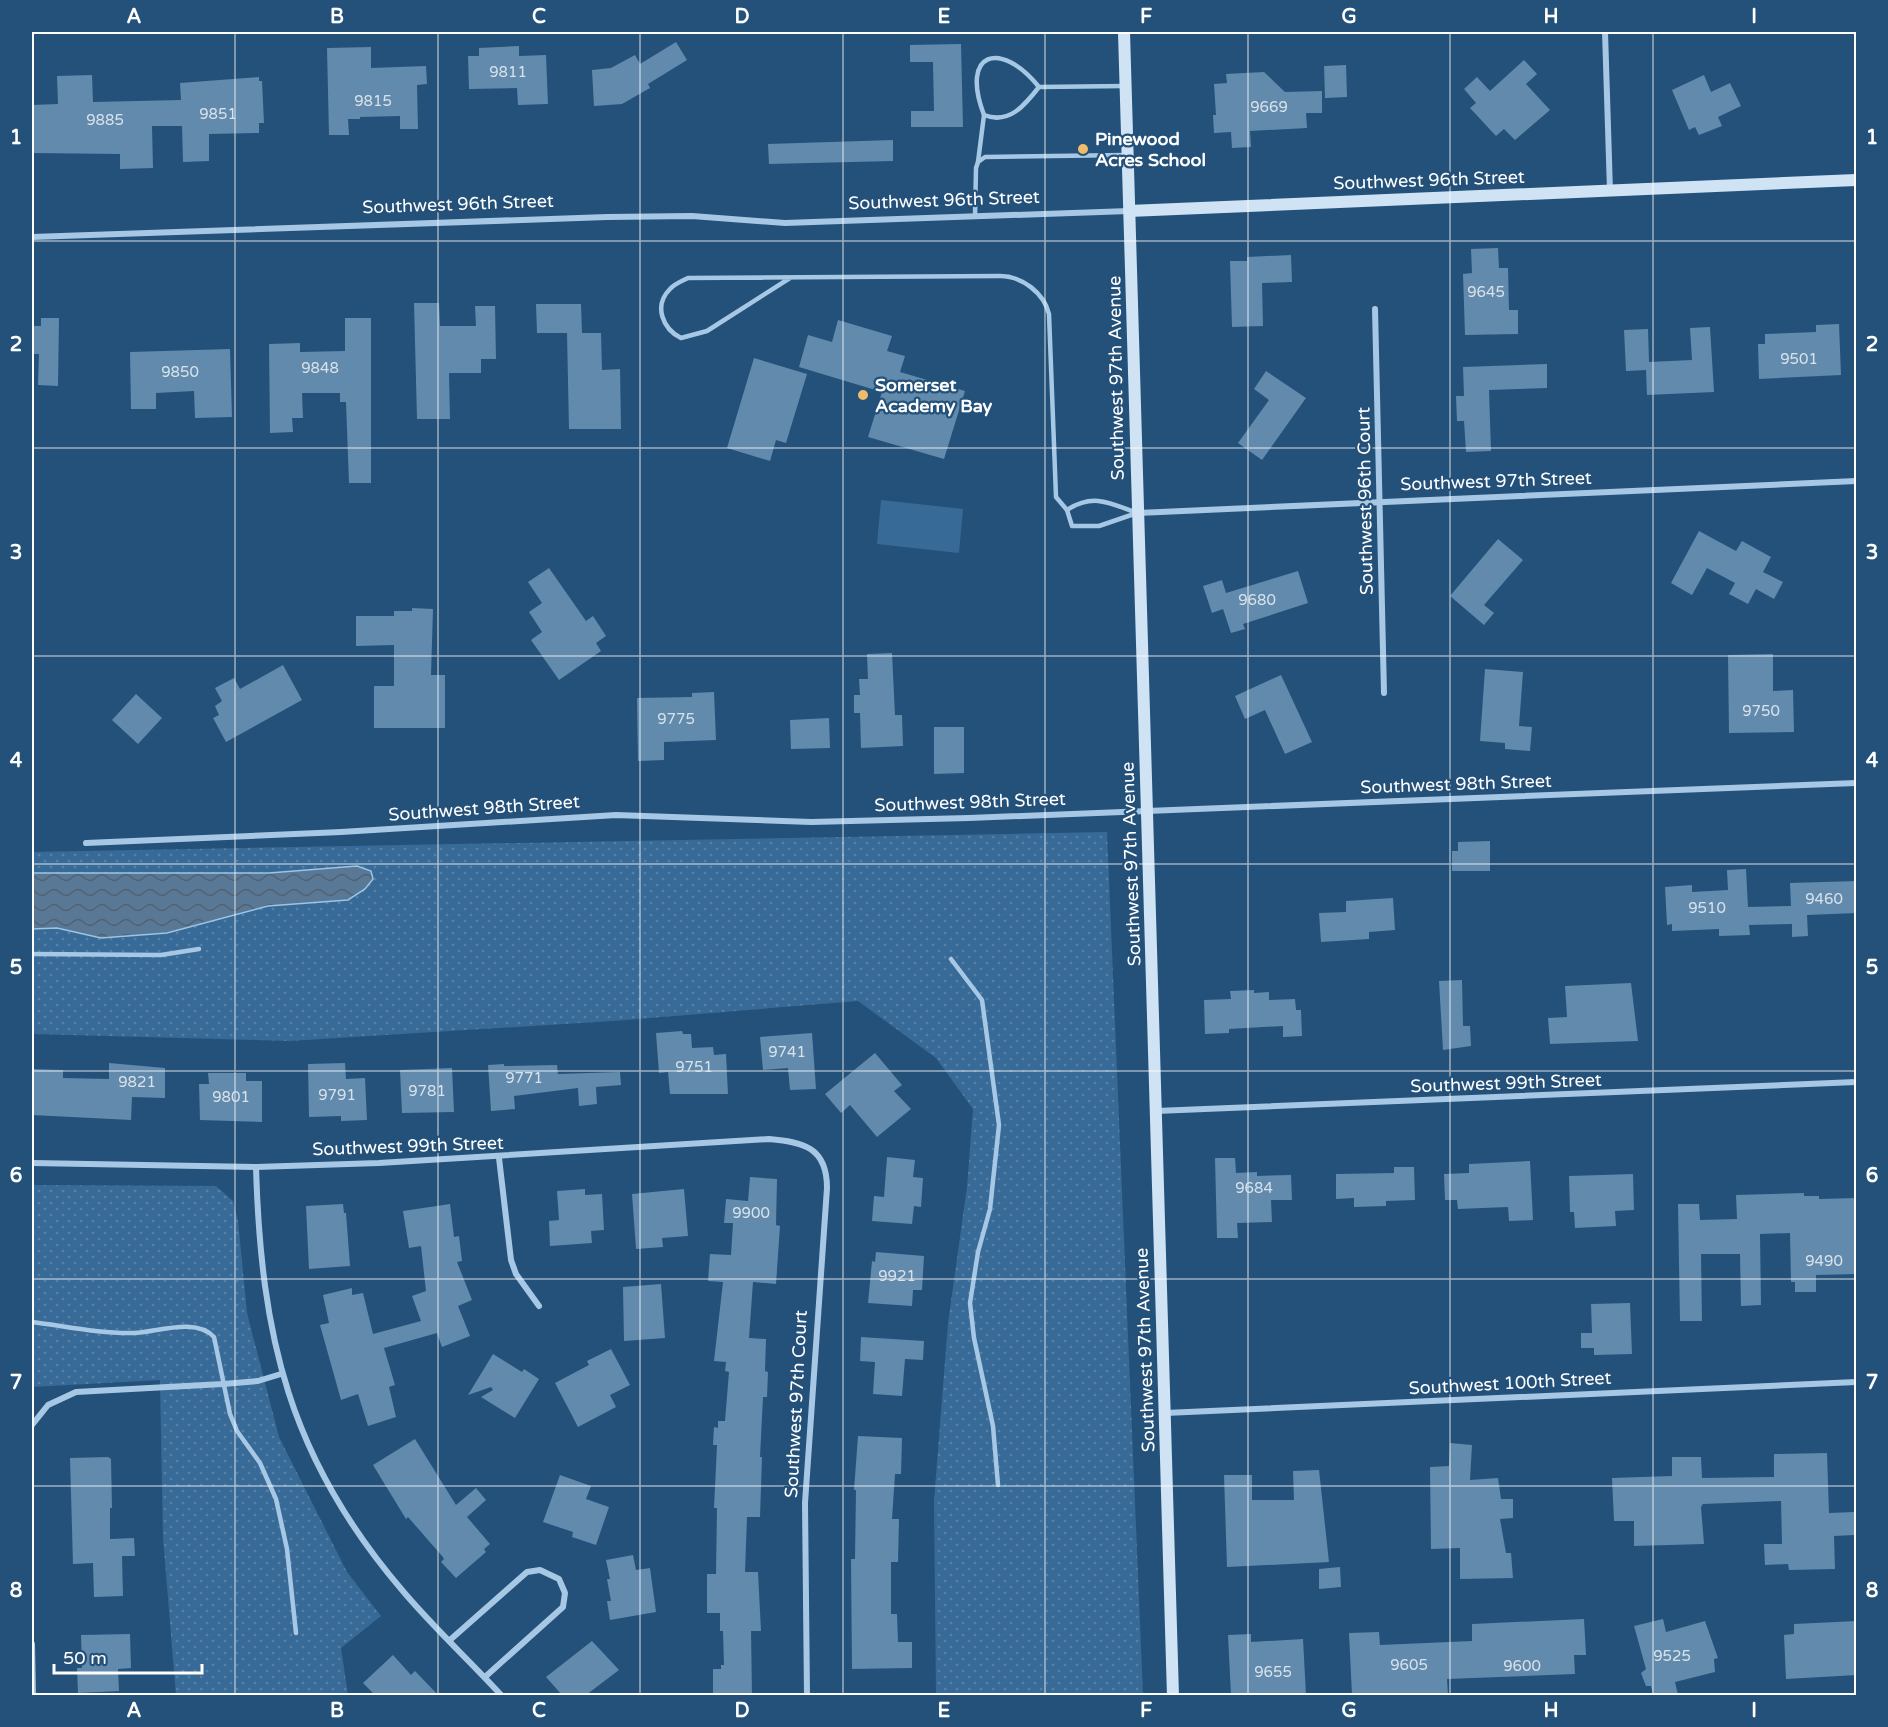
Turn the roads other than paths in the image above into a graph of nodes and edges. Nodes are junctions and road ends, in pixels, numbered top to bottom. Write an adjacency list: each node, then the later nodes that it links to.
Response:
1 (1124, 32): 3 (street, Southwest 97th Avenue)
2 (1605, 32): 9 (street)
3 (1125, 86): 4 (lane); 6 (street, Southwest 97th Avenue)
4 (1039, 87): 5 (lane); 5 (lane)
5 (984, 115): 7 (lane)
6 (1128, 155): 7 (lane); 10 (street, Southwest 97th Avenue)
7 (978, 162): 11 (lane)
8 (1857, 180): 9 (street, Southwest 96th Street)
9 (1610, 191): 10 (street, Southwest 96th Street)
10 (1129, 211): 11 (street, Southwest 96th Street); 18 (street, Southwest 97th Avenue)
11 (975, 216): 12 (street, Southwest 96th Street)
12 (32, 237)
13 (790, 279): 13 (lane); 17 (lane)
14 (1376, 309): 16 (street, Southwest 96th Court)
15 (1857, 481): 16 (street, Southwest 97th Street)
16 (1379, 501): 18 (street, Southwest 97th Street); 19 (street, Southwest 96th Court)
17 (1067, 510): 18 (lane); 18 (lane)
18 (1137, 513): 21 (street, Southwest 97th Avenue)
19 (1384, 693)
20 (1857, 783): 21 (street, Southwest 98th Street)
21 (1147, 811): 22 (street, Southwest 98th Street); 27 (street, Southwest 97th Avenue)
22 (86, 843)
23 (199, 949): 24 (lane)
24 (32, 954)
25 (951, 959): 39 (lane)
26 (1857, 1082): 27 (street, Southwest 99th Street)
27 (1156, 1111): 37 (street, Southwest 97th Avenue)
28 (785, 1141): 29 (street, Southwest 99th Street); 46 (street, Southwest 97th Court)
29 (499, 1158): 31 (street, Southwest 99th Street); 32 (street)
30 (32, 1163): 31 (street, Southwest 99th Street)
31 (256, 1167): 34 (street)
32 (539, 1306)
33 (32, 1322): 36 (lane)
34 (281, 1374): 36 (street); 41 (street)
35 (1857, 1382): 37 (street, Southwest 100th Street)
36 (223, 1384): 38 (street); 40 (lane)
37 (1165, 1413): 47 (street, Southwest 97th Avenue)
38 (32, 1425)
39 (998, 1485)
40 (296, 1633)
41 (450, 1640): 43 (street); 43 (street)
42 (32, 1644): 44 (street)
43 (484, 1677): 45 (street)
44 (33, 1695)
45 (502, 1695)
46 (807, 1695)
47 (1173, 1695)

